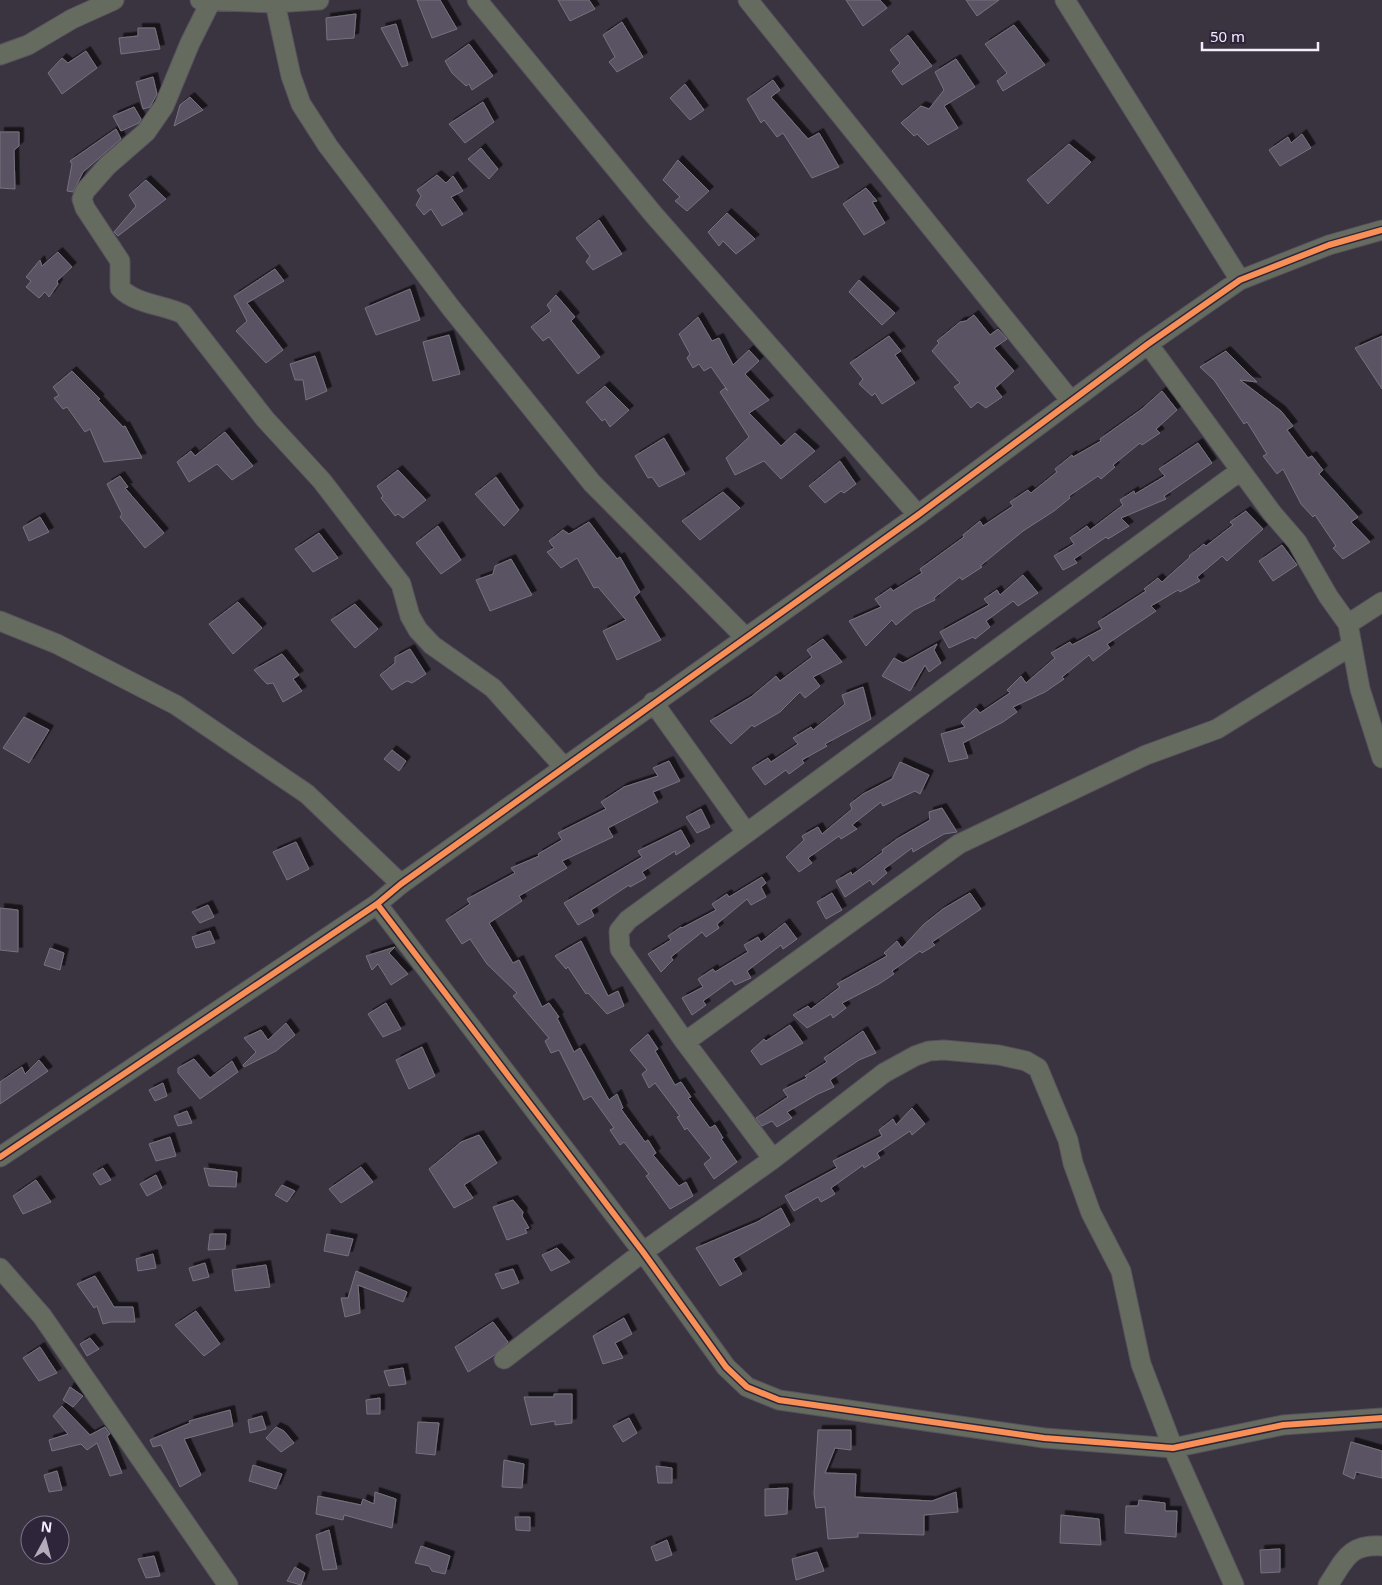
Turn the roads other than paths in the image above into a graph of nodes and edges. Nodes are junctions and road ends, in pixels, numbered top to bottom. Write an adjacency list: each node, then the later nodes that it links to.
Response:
1 (114, 0): 8 (street)
2 (205, 0): 7 (street); 22 (street)
3 (320, 0): 7 (street)
4 (477, 0): 14 (street)
5 (748, 0): 12 (street)
6 (1066, 0): 10 (street)
7 (275, 3): 18 (street)
8 (0, 55)
9 (1382, 230): 10 (street)
10 (1240, 280): 11 (street)
11 (1148, 344): 12 (street); 13 (street)
12 (1071, 401): 14 (street)
13 (1240, 471): 17 (street); 23 (street)
14 (918, 515): 18 (street)
15 (1382, 602): 17 (street)
16 (0, 621): 24 (street)
17 (1348, 624): 19 (street)
18 (746, 638): 20 (street)
19 (1350, 646): 21 (street); 26 (street)
20 (653, 702): 22 (street); 23 (street)
21 (1382, 758)
22 (563, 766): 24 (street)
23 (746, 832): 26 (street)
24 (401, 884): 25 (street)
25 (378, 904): 27 (street); 29 (street)
26 (685, 1042): 28 (street)
27 (0, 1157)
28 (773, 1159): 29 (street); 33 (street)
29 (643, 1252): 31 (street); 33 (street)
30 (0, 1268): 35 (street)
31 (504, 1359)
32 (1382, 1418): 33 (street)
33 (1173, 1448): 36 (street)
34 (1382, 1546): 37 (street)
35 (228, 1585)
36 (1234, 1585)
37 (1328, 1585)

